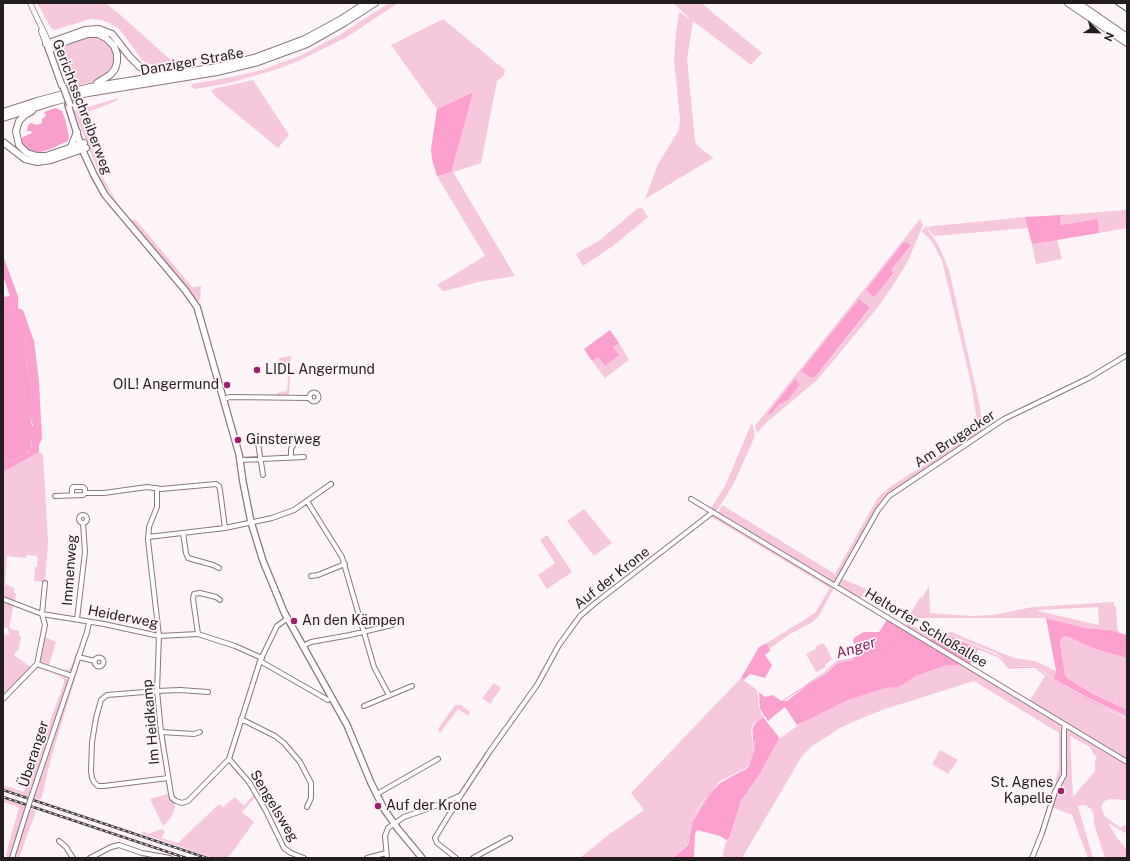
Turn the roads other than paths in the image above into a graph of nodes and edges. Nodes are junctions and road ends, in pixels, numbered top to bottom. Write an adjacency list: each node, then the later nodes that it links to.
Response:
1 (366, 3): 9 (highway, Danziger Straße)
2 (375, 3): 12 (highway, Danziger Straße)
3 (1068, 3): 7 (highway)
4 (1078, 3): 6 (highway)
5 (30, 5): 8 (street, Gerichtsschreiberweg)
6 (1127, 37)
7 (1127, 43)
8 (49, 46): 9 (highway); 10 (highway); 11 (main road, Gerichtsschreiberweg, bridge)
9 (169, 74): 10 (highway, Danziger Straße)
10 (90, 87): 13 (highway, Danziger Straße)
11 (69, 105): 15 (main road, Gerichtsschreiberweg); 17 (main road, Gerichtsschreiberweg)
12 (40, 106): 14 (highway, Danziger Straße); 18 (highway)
13 (3, 112)
14 (3, 118)
15 (77, 132): 17 (main road, Gerichtsschreiberweg); 18 (highway)
16 (3, 142): 17 (highway)
17 (83, 146): 18 (highway); 21 (main road, Gerichtsschreiberweg)
18 (71, 147)
19 (1127, 355): 46 (street, Am Brugacker)
20 (310, 398): 21 (street)
21 (224, 399): 27 (main road)
22 (294, 437): 25 (street)
23 (258, 443): 26 (street)
24 (304, 457): 25 (street)
25 (291, 458): 26 (street)
26 (260, 459): 27 (street); 28 (street)
27 (240, 460): 38 (main road)
28 (263, 474)
29 (331, 484): 35 (street)
30 (157, 488): 32 (street); 39 (street); 41 (street)
31 (72, 494): 32 (street); 32 (street); 33 (street)
32 (85, 494)
33 (55, 496)
34 (691, 499): 36 (street, Heltorfer Schloßallee)
35 (307, 501): 38 (street); 42 (street)
36 (713, 512): 46 (street, Heltorfer Schloßallee); 79 (street, Auf der Krone)
37 (83, 522): 51 (street, Immenweg)
38 (251, 522): 39 (street); 50 (main road)
39 (224, 528): 40 (street)
40 (183, 533): 41 (street); 43 (street)
41 (148, 537): 56 (street)
42 (345, 564): 44 (street); 54 (street)
43 (219, 568)
44 (311, 576)
45 (45, 583): 49 (street)
46 (835, 586): 71 (street, Heltorfer Schloßallee)
47 (3, 599): 49 (street, Heiderweg)
48 (220, 600): 55 (street)
49 (42, 614): 51 (street, Heiderweg); 61 (street)
50 (288, 618): 57 (main road); 59 (street)
51 (77, 619): 52 (street, Heiderweg)
52 (89, 622): 56 (street, Heiderweg); 58 (street, Überanger)
53 (392, 625): 54 (street)
54 (364, 632): 57 (street); 66 (street)
55 (198, 634): 56 (street, Heiderweg); 59 (street, Heiderweg)
56 (159, 636): 64 (street, Im Heidkamp)
57 (303, 646): 78 (main road)
58 (78, 657): 60 (street); 62 (street, Überanger)
59 (261, 660): 68 (street, Heiderweg); 70 (street)
60 (95, 661)
61 (37, 664): 62 (street); 67 (street)
62 (72, 676): 87 (street, Überanger, bridge)
63 (412, 686): 66 (street)
64 (157, 691): 65 (street); 72 (street, Im Heidkamp); 77 (street)
65 (208, 692)
66 (389, 695): 69 (street)
67 (3, 699)
68 (328, 700)
69 (364, 706)
70 (241, 720): 74 (street); 81 (street)
71 (1066, 725): 76 (street, Heltorfer Schloßallee); 96 (street)
72 (161, 732): 73 (street); 77 (street, Im Heidkamp)
73 (200, 732)
74 (229, 759): 77 (street, Im Heidkamp); 91 (street, Sengelsweg)
75 (438, 759): 78 (street)
76 (1127, 762)
77 (168, 778)
78 (377, 794): 83 (main road)
79 (461, 795): 80 (street); 82 (street, Auf der Krone)
80 (444, 803): 82 (street); 83 (street)
81 (307, 807)
82 (452, 811): 94 (street, Auf der Krone)
83 (394, 824): 86 (street); 93 (main road)
84 (510, 838): 95 (street)
85 (59, 841): 88 (street)
86 (387, 856): 92 (street)
87 (12, 858)
88 (72, 858)
89 (90, 858): 90 (street)
90 (170, 858)
91 (304, 858)
92 (367, 858)
93 (422, 858)
94 (456, 858)
95 (473, 858)
96 (1032, 858)

